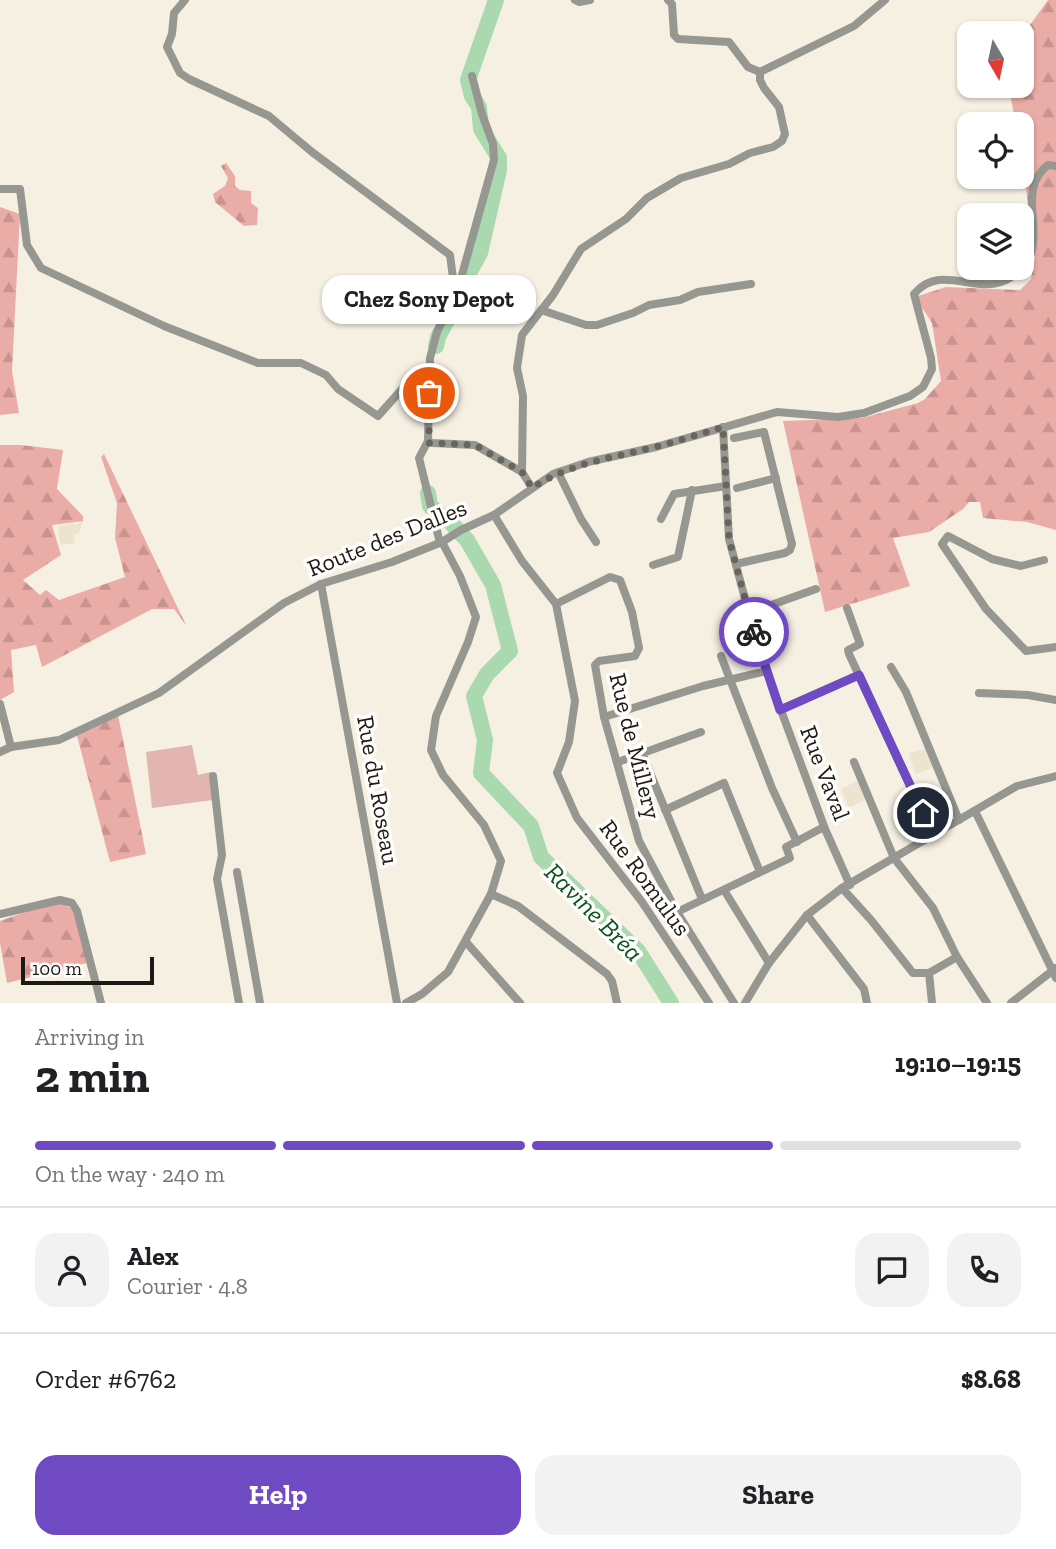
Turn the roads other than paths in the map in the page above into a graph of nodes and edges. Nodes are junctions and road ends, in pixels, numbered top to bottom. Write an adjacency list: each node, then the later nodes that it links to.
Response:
1 (185, 0): 13 (street)
2 (575, 0): 3 (street)
3 (590, 0)
4 (668, 0): 6 (street)
5 (885, 0): 6 (street)
6 (760, 72): 14 (street)
7 (472, 76): 13 (street)
8 (1056, 166): 10 (street, Route des Dalles)
9 (0, 189): 15 (street)
10 (1032, 203)
11 (1010, 280): 16 (street, Route des Dalles)
12 (751, 284): 14 (street)
13 (458, 289): 15 (street)
14 (541, 310): 19 (street)
15 (429, 393): 18 (street)
16 (723, 427): 20 (street, Route des Dalles); 22 (street, Rue Vaval)
17 (734, 438): 21 (street)
18 (428, 441): 19 (street); 29 (street)
19 (522, 472): 23 (street)
20 (558, 472): 23 (street, Route des Dalles); 28 (street)
21 (776, 478): 24 (street); 31 (street)
22 (726, 485): 25 (street); 31 (street, Rue Vaval)
23 (532, 488): 26 (street, Route des Dalles)
24 (737, 488)
25 (692, 490): 27 (street); 32 (street)
26 (494, 515): 29 (street, Route des Dalles); 35 (street)
27 (661, 519)
28 (596, 542)
29 (441, 543): 33 (street, Route des Dalles); 68 (street)
30 (1044, 560): 38 (street)
31 (736, 564): 37 (street, Rue Vaval)
32 (653, 565)
33 (321, 584): 50 (street, Route des Dalles); 82 (street, Rue du Roseau)
34 (816, 589): 37 (street)
35 (556, 604): 48 (street, Rue de Millery); 86 (street, Rue Romulus)
36 (847, 608): 42 (street)
37 (749, 613): 41 (street, Rue Vaval)
38 (1056, 647)
39 (721, 656): 43 (street)
40 (891, 667): 59 (street)
41 (766, 671): 43 (street); 47 (street, Rue Vaval)
42 (859, 675): 47 (street); 61 (street)
43 (731, 680): 48 (street); 62 (street)
44 (979, 693): 45 (street)
45 (1056, 700)
46 (0, 704): 50 (street)
47 (780, 710): 60 (street, Rue Vaval)
48 (604, 717): 53 (street, Rue de Millery)
49 (701, 732): 52 (street)
50 (11, 747): 51 (street, Route des Dalles)
51 (0, 752)
52 (642, 753): 53 (street); 57 (street)
53 (618, 762): 70 (street, Rue de Millery)
54 (854, 762): 63 (street)
55 (214, 776): 80 (street)
56 (1056, 776): 58 (street)
57 (665, 810): 65 (street); 69 (street)
58 (975, 811): 59 (street); 76 (street)
59 (959, 820): 61 (street)
60 (824, 827): 62 (street); 66 (street, Rue Vaval)
61 (933, 835): 63 (street)
62 (797, 842): 65 (street)
63 (894, 858): 66 (street); 74 (street)
64 (237, 872): 81 (street)
65 (760, 872): 67 (street)
66 (846, 887): 72 (street); 77 (street, Rue Vaval)
67 (724, 890): 69 (street); 75 (street)
68 (491, 894): 73 (street); 85 (street)
69 (702, 899): 70 (street)
70 (677, 912): 87 (street, Rue de Millery)
71 (0, 914): 79 (street)
72 (807, 915): 75 (street); 89 (street)
73 (466, 942): 78 (street); 84 (street)
74 (957, 957): 77 (street); 91 (street)
75 (769, 963): 88 (street)
76 (1055, 972): 92 (street)
77 (929, 973): 90 (street)
78 (423, 999): 83 (street)
79 (102, 1003)
80 (239, 1003)
81 (260, 1003)
82 (397, 1003)
83 (406, 1003)
84 (520, 1003)
85 (617, 1003)
86 (709, 1003)
87 (734, 1003)
88 (745, 1003)
89 (867, 1003)
90 (932, 1003)
91 (987, 1003)
92 (1012, 1003)

